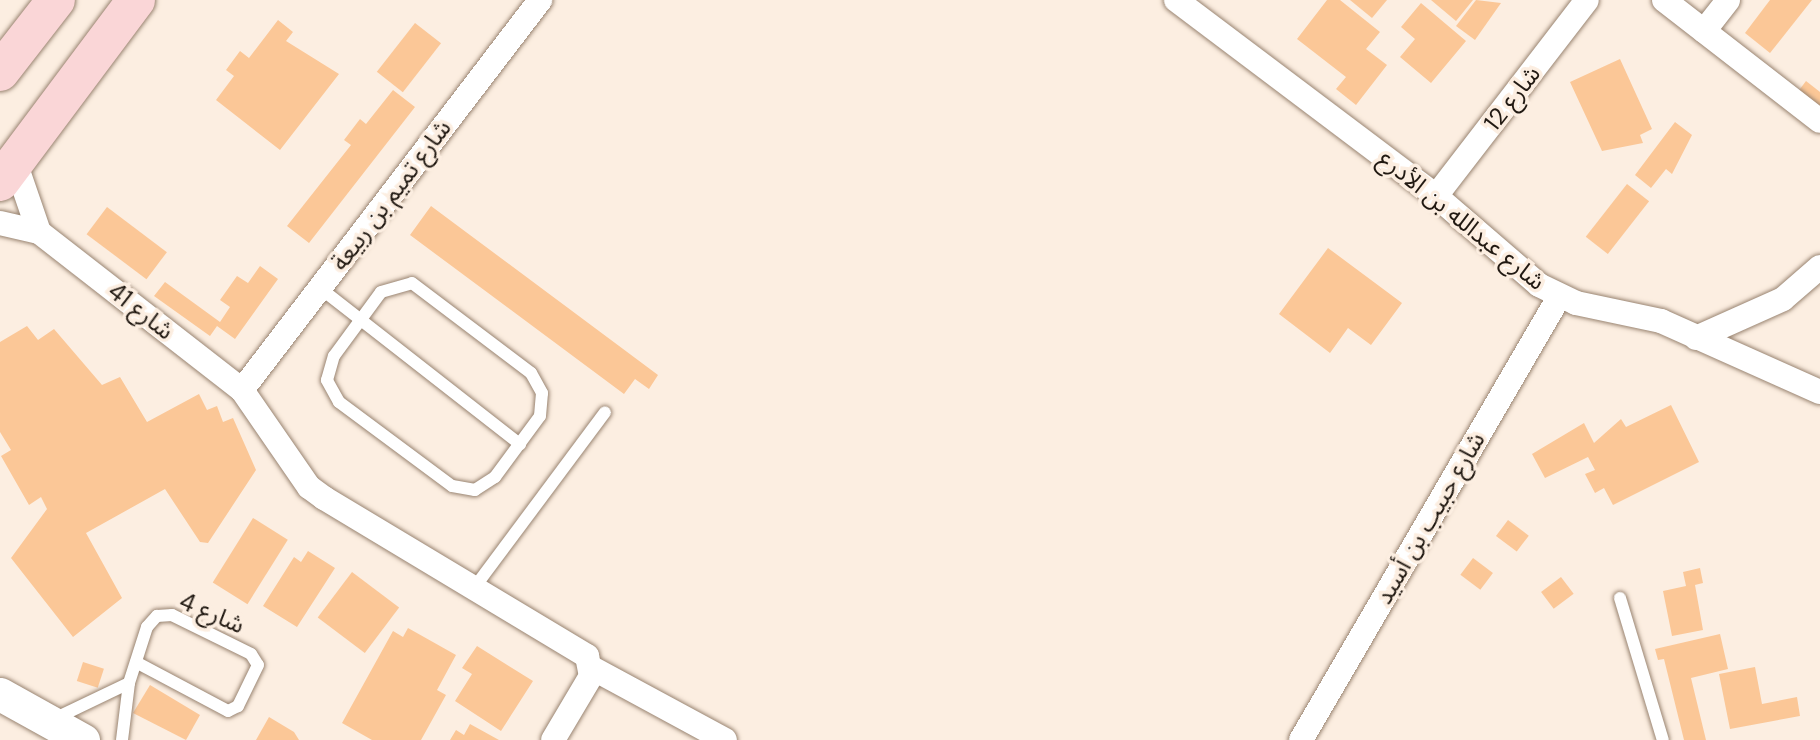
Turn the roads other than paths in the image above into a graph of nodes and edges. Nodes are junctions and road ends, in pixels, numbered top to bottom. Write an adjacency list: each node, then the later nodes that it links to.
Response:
1 (55, 0): 9 (main road)
2 (136, 0): 11 (main road)
3 (540, 0): 16 (street, شارع تميم بن ربيعة)
4 (1176, 0): 12 (street, شارع عبدالله بن الأدرع)
5 (1587, 0): 12 (street, شارع 12)
6 (1664, 0): 8 (street)
7 (1728, 0): 8 (street)
8 (1704, 31): 10 (street)
9 (0, 72)
10 (1820, 121)
11 (8, 172): 14 (street, شارع 41)
12 (1436, 196): 17 (street, شارع عبدالله بن الأدرع)
13 (0, 223): 14 (street, شارع 41)
14 (39, 232): 20 (street, شارع 41)
15 (1820, 267): 19 (street)
16 (320, 288): 18 (lane); 20 (street, شارع تميم بن ربيعة)
17 (1559, 297): 19 (street, شارع عبدالله بن الأدرع); 35 (street, شارع حبيب بن أسيد)
18 (360, 318): 23 (lane); 23 (lane); 23 (lane)
19 (1696, 338): 21 (street, شارع عبدالله بن الأدرع)
20 (242, 390): 24 (street, شارع 41)
21 (1820, 392)
22 (605, 412): 24 (lane)
23 (520, 443)
24 (477, 584): 27 (street, شارع 41)
25 (1620, 598): 36 (lane)
26 (136, 663): 26 (lane, شارع 4); 28 (lane, شارع 4)
27 (592, 668): 33 (street); 34 (street)
28 (129, 683): 30 (lane); 32 (lane, شارع 4)
29 (5, 694): 30 (main road)
30 (49, 720): 31 (main road)
31 (83, 740)
32 (122, 740)
33 (553, 740)
34 (725, 740)
35 (1301, 740)
36 (1663, 740)

